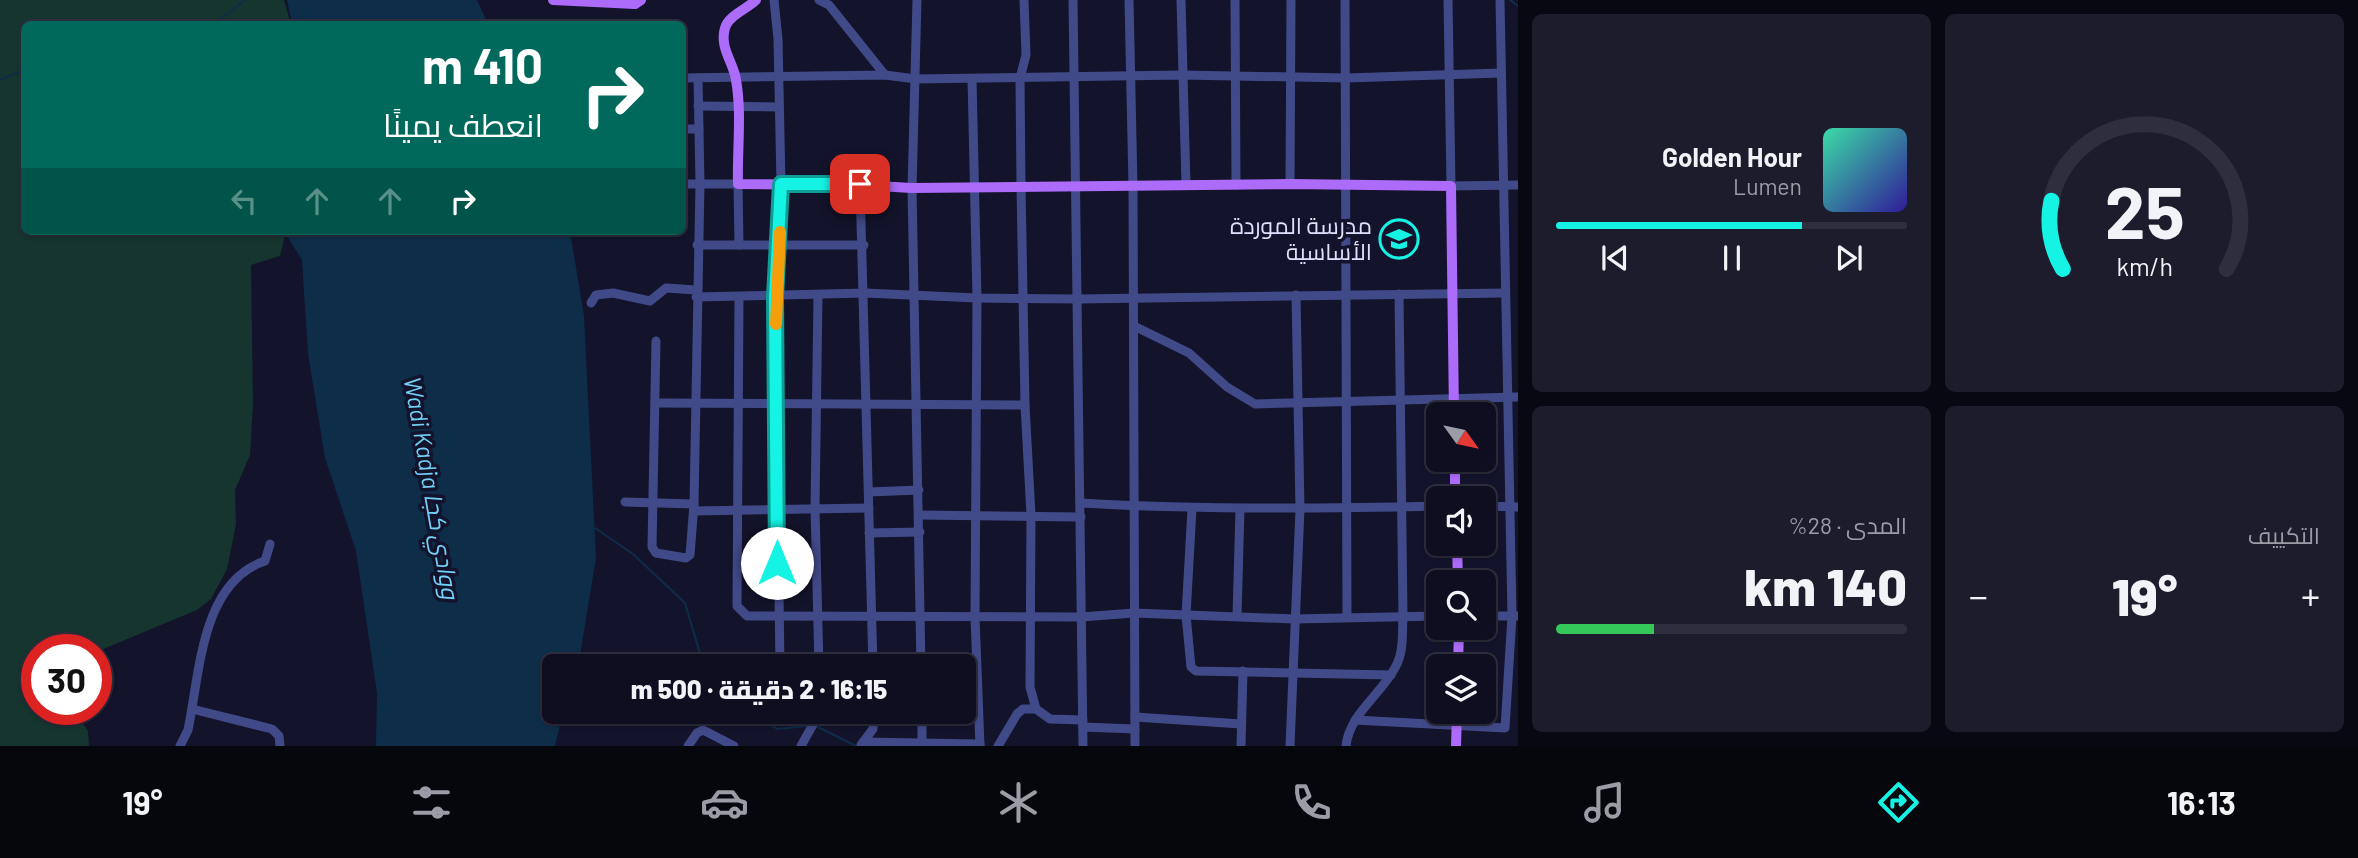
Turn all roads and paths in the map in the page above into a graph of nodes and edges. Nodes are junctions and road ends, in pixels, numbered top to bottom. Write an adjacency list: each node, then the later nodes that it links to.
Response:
1 (553, 0): 2 (main road)
2 (641, 0)
3 (756, 0): 29 (main road)
4 (774, 0): 25 (street)
5 (819, 0): 18 (street)
6 (917, 0): 30 (street)
7 (1024, 0): 26 (street)
8 (1073, 0): 27 (street)
9 (1129, 0): 20 (street)
10 (1181, 0): 19 (street)
11 (1236, 0): 22 (street)
12 (1291, 0): 21 (street)
13 (1345, 0): 28 (street)
14 (1448, 0): 16 (street)
15 (1500, 0): 17 (street)
16 (1450, 73): 17 (street); 28 (street); 50 (street)
17 (1501, 73): 51 (street)
18 (885, 75): 25 (street); 30 (street)
19 (1182, 75): 20 (street); 22 (street); 44 (street)
20 (1130, 76): 27 (street); 49 (street)
21 (1291, 76): 22 (street); 28 (street); 42 (street)
22 (1235, 77): 45 (street)
23 (686, 78): 24 (street)
24 (698, 78): 29 (street); 32 (street)
25 (779, 78): 29 (street); 34 (street)
26 (1020, 78): 27 (street); 31 (street); 47 (street)
27 (1074, 78): 48 (street)
28 (1346, 78): 43 (street)
29 (736, 79): 33 (main road)
30 (916, 79): 31 (street); 53 (street)
31 (972, 79): 52 (street)
32 (698, 106): 33 (street); 36 (street)
33 (737, 107): 34 (street); 39 (main road)
34 (779, 107): 40 (street)
35 (686, 129): 36 (street)
36 (699, 129): 38 (street)
37 (686, 184): 38 (street)
38 (700, 184): 39 (street); 56 (street)
39 (738, 184): 40 (main road); 54 (street)
40 (781, 184): 41 (main road); 57 (street)
41 (860, 184): 53 (main road); 55 (street)
42 (1290, 184): 43 (main road); 45 (main road)
43 (1345, 184): 50 (main road); 65 (street)
44 (1186, 185): 45 (main road); 49 (main road)
45 (1236, 185)
46 (1518, 185): 51 (street)
47 (1021, 186): 48 (main road); 52 (main road); 71 (street)
48 (1077, 186): 49 (main road); 72 (street)
49 (1133, 186): 67 (street)
50 (1451, 186): 51 (street); 63 (main road)
51 (1504, 186): 59 (street)
52 (974, 187): 53 (main road); 70 (street)
53 (912, 188): 61 (street)
54 (739, 245): 56 (street); 57 (street)
55 (864, 245): 57 (street); 58 (street)
56 (697, 246): 60 (street)
57 (780, 246): 68 (street)
58 (864, 293): 61 (street); 66 (street); 89 (street)
59 (1505, 293): 63 (street); 76 (street)
60 (696, 294): 69 (street); 73 (street); 84 (street)
61 (914, 294): 70 (street); 86 (street)
62 (1399, 294): 63 (street); 65 (street); 80 (street)
63 (1452, 294): 78 (main road)
64 (1296, 295): 65 (street); 67 (street); 88 (street)
65 (1347, 295): 79 (street)
66 (818, 296): 68 (street); 85 (street)
67 (1133, 296): 72 (street); 74 (street)
68 (775, 297): 69 (street); 82 (street)
69 (739, 298): 81 (street)
70 (977, 298): 71 (street); 87 (street)
71 (1023, 298): 72 (street); 90 (street)
72 (1079, 299): 95 (street)
73 (591, 303)
74 (1133, 326): 88 (street); 96 (street)
75 (656, 341): 83 (street)
76 (1507, 397): 77 (street); 78 (street); 101 (street)
77 (1518, 397)
78 (1454, 399): 80 (street)
79 (1349, 400): 80 (street); 88 (street); 109 (street)
80 (1400, 401): 100 (street)
81 (737, 402): 82 (street); 84 (street); 104 (street)
82 (777, 402): 85 (street); 105 (street)
83 (657, 403): 84 (street); 94 (street)
84 (696, 403): 99 (street)
85 (816, 403): 89 (street); 102 (street)
86 (917, 403): 87 (street); 89 (street); 91 (street)
87 (975, 403): 90 (street); 110 (street)
88 (1299, 403): 108 (street)
89 (867, 404): 92 (street)
90 (1025, 405): 112 (street)
91 (919, 491): 92 (street); 111 (street)
92 (869, 492): 103 (street)
93 (625, 502): 94 (street)
94 (654, 503): 99 (street); 99 (street)
95 (1081, 503): 96 (street); 113 (street)
96 (1134, 506): 106 (street); 117 (street)
97 (1426, 506): 100 (street)
98 (1496, 506): 101 (street)
99 (694, 507): 104 (street)
100 (1402, 507): 109 (street); 119 (street)
101 (1514, 507): 122 (street)
102 (815, 508): 103 (street); 105 (street); 124 (street)
103 (869, 508): 115 (street)
104 (737, 509): 105 (street); 123 (street)
105 (777, 509): 123 (street)
106 (1192, 509): 107 (street); 118 (street)
107 (1240, 509): 108 (street); 130 (street)
108 (1300, 509): 109 (street); 131 (street)
109 (1348, 509): 132 (street)
110 (975, 514): 111 (street); 112 (street); 127 (street)
111 (919, 515): 114 (street)
112 (1031, 515): 113 (street); 128 (street)
113 (1081, 517): 129 (street)
114 (920, 532): 115 (street); 126 (street)
115 (869, 533): 125 (street)
116 (270, 544): 141 (street)
117 (1134, 613): 118 (street); 129 (street); 143 (street)
118 (1186, 615): 130 (street); 138 (street)
119 (1403, 616): 120 (street); 132 (street); 140 (street)
120 (1426, 616)
121 (1496, 616): 122 (street)
122 (1515, 616): 139 (street)
123 (777, 617): 124 (street); 133 (street)
124 (818, 617): 125 (street); 134 (street)
125 (871, 617): 126 (street); 135 (street)
126 (921, 617): 127 (street); 136 (street)
127 (975, 617): 128 (street); 156 (street)
128 (1032, 617): 129 (street); 142 (street)
129 (1081, 617): 148 (street)
130 (1237, 617): 131 (street)
131 (1294, 618): 132 (street); 137 (street)
132 (1347, 618)
133 (779, 654)
134 (819, 654)
135 (872, 654)
136 (921, 654)
137 (1292, 670): 138 (street); 140 (street); 166 (street)
138 (1243, 671): 149 (street)
139 (1514, 672): 152 (street)
140 (1391, 675): 144 (street)
141 (192, 709): 157 (street); 158 (street)
142 (1036, 709): 148 (street); 162 (street)
143 (1135, 717): 149 (street); 151 (street)
144 (1355, 720): 150 (street); 167 (street)
145 (813, 724): 161 (street)
146 (873, 724): 154 (street)
147 (922, 724): 155 (street)
148 (1083, 724): 151 (street); 163 (street)
149 (1241, 724): 165 (street)
150 (1456, 726): 152 (street); 168 (main road)
151 (1135, 729): 164 (street)
152 (1506, 729): 153 (street)
153 (1518, 729)
154 (861, 744): 155 (street)
155 (922, 745): 156 (street)
156 (980, 745)
157 (180, 746)
158 (280, 746)
159 (688, 746): 160 (street)
160 (734, 746)
161 (801, 746)
162 (998, 746)
163 (1083, 746)
164 (1135, 746)
165 (1241, 746)
166 (1290, 746)
167 (1346, 746)
168 (1455, 746)

